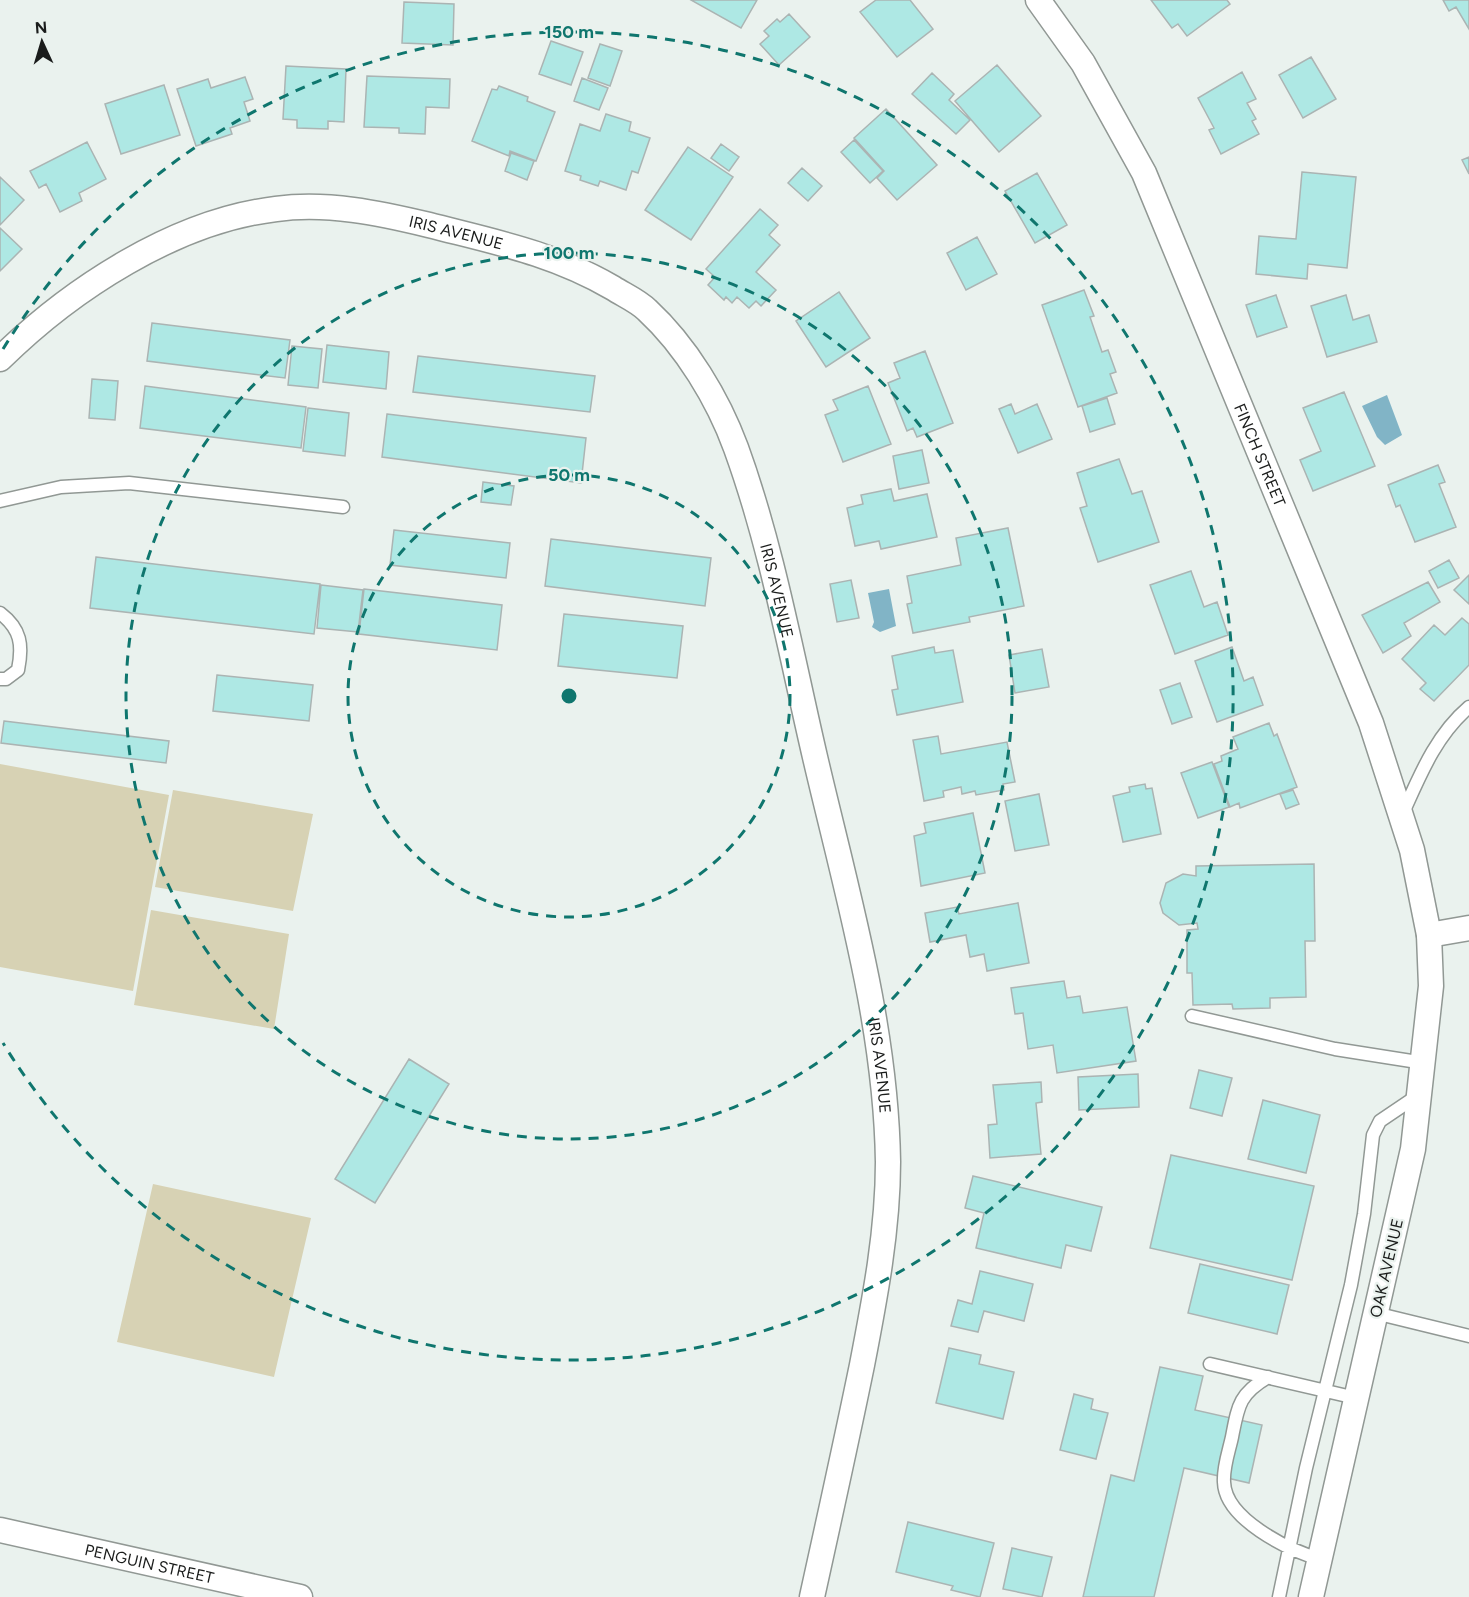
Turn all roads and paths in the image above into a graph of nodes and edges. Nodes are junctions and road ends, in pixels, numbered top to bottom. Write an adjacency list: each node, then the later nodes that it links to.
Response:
1 (1038, 0): 8 (street, FINCH STREET)
2 (0, 359): 24 (street, IRIS AVENUE)
3 (0, 501): 4 (lane)
4 (343, 507)
5 (0, 613): 6 (lane)
6 (0, 679)
7 (1469, 707): 8 (lane)
8 (1402, 817): 10 (street, FINCH STREET)
9 (1469, 928): 10 (street)
10 (1429, 935): 12 (street, OAK AVENUE)
11 (1192, 1016): 12 (lane)
12 (1424, 1063): 13 (street, OAK AVENUE)
13 (1420, 1094): 14 (street, OAK AVENUE); 18 (lane)
14 (1375, 1313): 15 (lane); 19 (street, OAK AVENUE)
15 (1469, 1336)
16 (1210, 1364): 17 (lane)
17 (1268, 1377): 18 (lane); 21 (lane)
18 (1326, 1390): 19 (lane); 21 (lane)
19 (1356, 1398): 22 (street, OAK AVENUE)
20 (0, 1530): 23 (street, PENGUIN STREET)
21 (1291, 1550): 22 (lane); 25 (lane)
22 (1320, 1558): 26 (street, OAK AVENUE)
23 (300, 1597)
24 (812, 1597)
25 (1279, 1597)
26 (1311, 1597)

